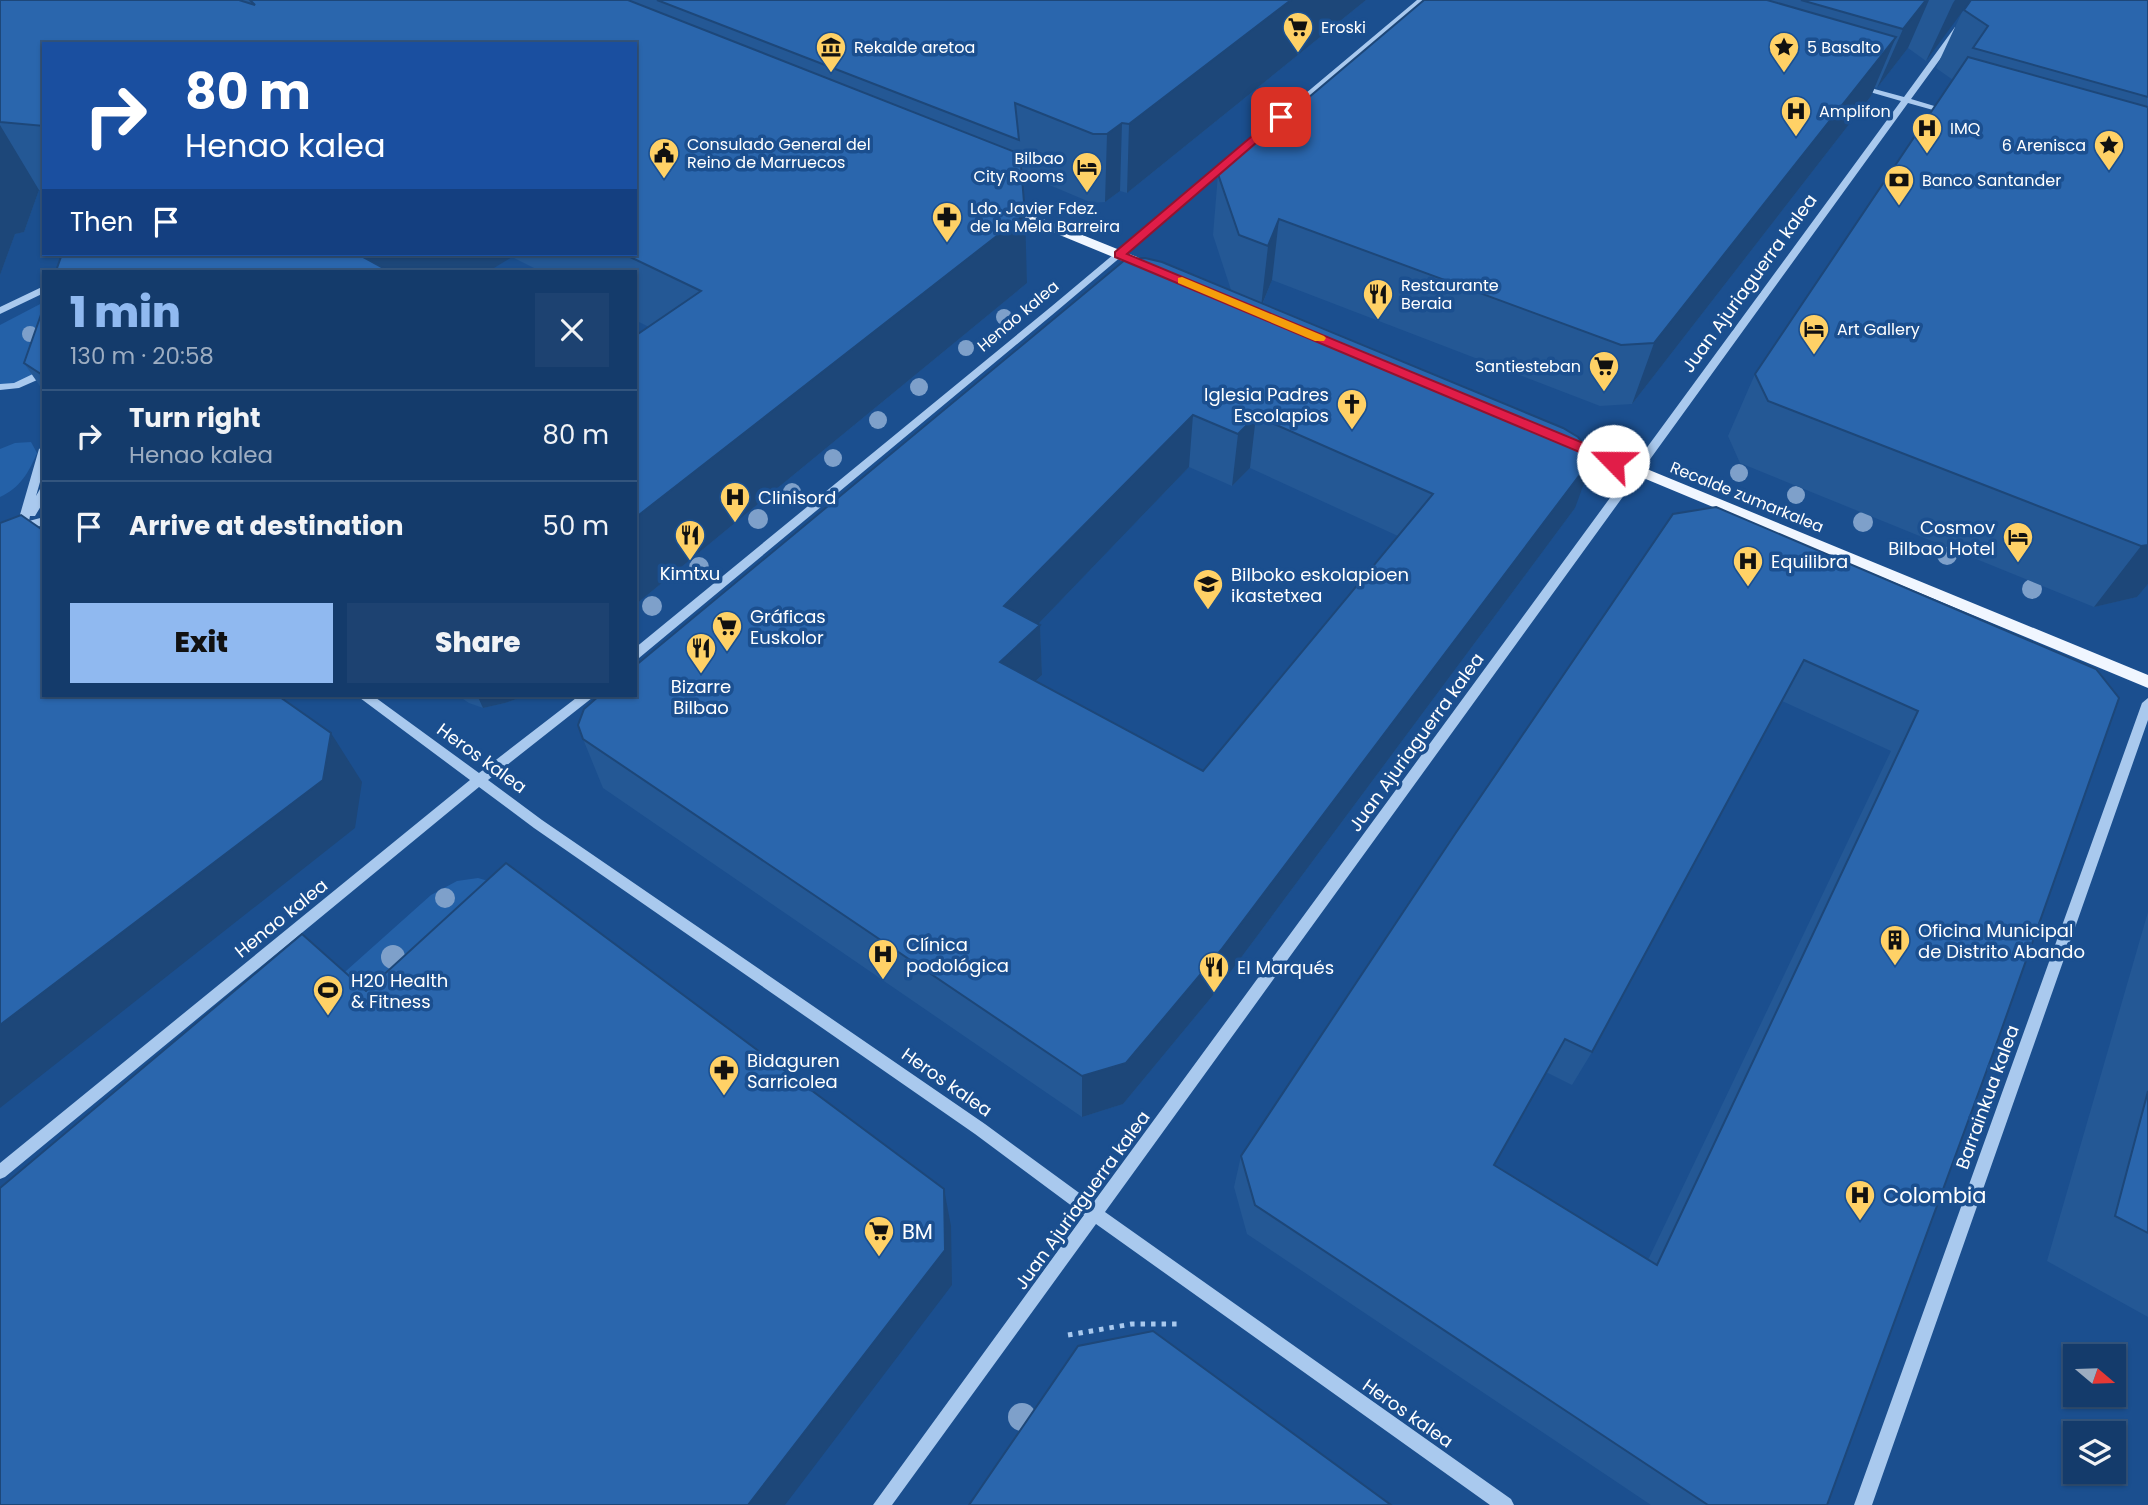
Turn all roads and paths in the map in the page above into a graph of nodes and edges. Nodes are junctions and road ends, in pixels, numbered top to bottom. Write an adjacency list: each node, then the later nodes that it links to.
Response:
1 (1421, 0): 7 (street, Henao kalea)
2 (1962, 22): 4 (street, Juan Ajuriaguerra kalea)
3 (1853, 84): 4 (street)
4 (1906, 99): 5 (street); 15 (street, Juan Ajuriaguerra kalea)
5 (1956, 116)
6 (995, 204): 7 (main road)
7 (1119, 254): 8 (main road); 21 (street, Henao kalea)
8 (1166, 274)
9 (42, 290): 10 (street)
10 (0, 311)
11 (42, 371): 12 (street)
12 (0, 387)
13 (1555, 437): 15 (main road, Recalde zumarkalea)
14 (42, 456): 18 (street)
15 (1636, 470): 22 (main road, Recalde zumarkalea); 28 (street, Juan Ajuriaguerra kalea)
16 (42, 495): 18 (street)
17 (42, 522): 18 (street)
18 (22, 527): 19 (street); 20 (street)
19 (0, 529)
20 (0, 542)
21 (637, 653)
22 (2148, 682)
23 (367, 697): 26 (street, Heros kalea)
24 (585, 697): 26 (street, Henao kalea)
25 (2148, 703): 33 (street, Barrainkua kalea)
26 (479, 780): 27 (street, Henao kalea); 28 (street, Heros kalea)
27 (0, 1172)
28 (1096, 1215): 31 (street, Juan Ajuriaguerra kalea); 32 (street, Heros kalea)
29 (1188, 1331): 30 (path)
30 (1068, 1335)
31 (882, 1505)
32 (1505, 1505)
33 (1863, 1505)

